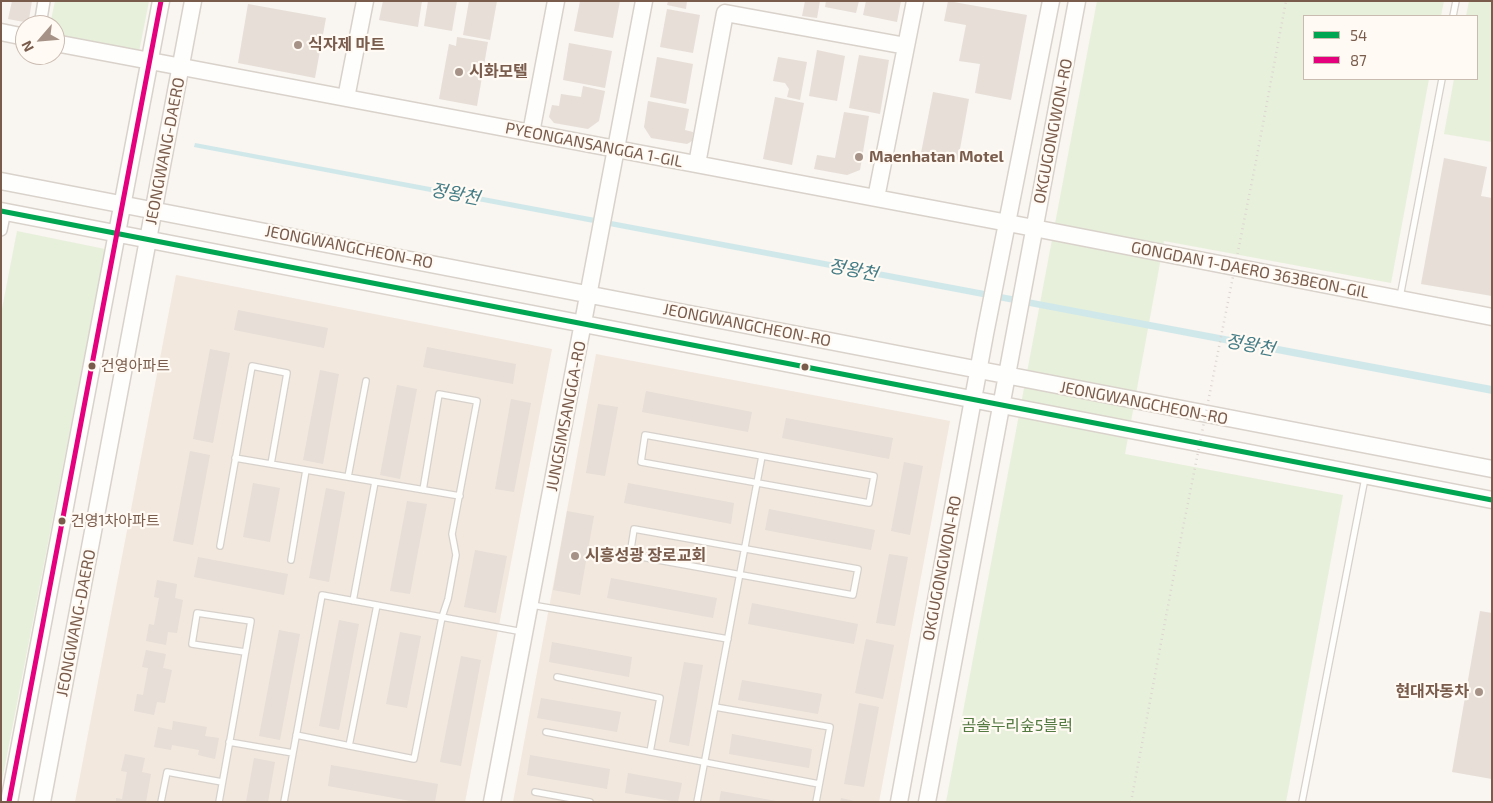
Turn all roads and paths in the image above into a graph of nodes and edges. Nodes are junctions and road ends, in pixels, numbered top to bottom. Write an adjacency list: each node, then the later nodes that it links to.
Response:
1 (44, 1): 12 (street)
2 (161, 1): 18 (street, JEONGWANG-DAERO)
3 (193, 1): 19 (street, JEONGWANG-DAERO)
4 (365, 1): 21 (street)
5 (556, 1): 22 (street)
6 (644, 1): 23 (street, JUNGSIMSANGGA-RO)
7 (915, 1): 17 (street)
8 (1050, 1): 30 (street, OKGUGONGWON-RO)
9 (1077, 1): 31 (street, OKGUGONGWON-RO)
10 (1286, 1): 90 (path, bridge)
11 (1456, 1): 13 (lane)
12 (42, 15)
13 (1454, 15)
14 (1, 32): 15 (street)
15 (15, 35)
16 (65, 45): 18 (street, PYEONGANSANGGA 1-GIL)
17 (906, 46): 24 (street); 26 (street)
18 (150, 61): 19 (street, PYEONGANSANGGA 1-GIL); 27 (street, JEONGWANG-DAERO)
19 (181, 66): 21 (street, PYEONGANSANGGA 1-GIL); 28 (street, JEONGWANG-DAERO)
20 (1442, 80): 36 (lane)
21 (346, 98): 22 (street, PYEONGANSANGGA 1-GIL)
22 (531, 133): 23 (street, PYEONGANSANGGA 1-GIL)
23 (616, 149): 24 (street, PYEONGANSANGGA 1-GIL); 35 (street, JUNGSIMSANGGA-RO)
24 (696, 164): 26 (street, PYEONGANSANGGA 1-GIL)
25 (1, 181): 27 (street, JEONGWANGCHEON-RO)
26 (876, 198): 30 (street, PYEONGANSANGGA 1-GIL)
27 (123, 204): 28 (street, JEONGWANGCHEON-RO); 33 (street, JEONGWANG-DAERO)
28 (154, 210): 34 (street, JEONGWANG-DAERO); 35 (street, JEONGWANGCHEON-RO)
29 (3, 211): 32 (street); 33 (street, JEONGWANGCHEON-RO)
30 (1008, 223): 31 (street, GONGDAN 1-DAERO 363BEON-GIL); 39 (street, OKGUGONGWON-RO)
31 (1035, 228): 36 (street, GONGDAN 1-DAERO 363BEON-GIL); 40 (street, OKGUGONGWON-RO)
32 (1, 230)
33 (117, 233): 34 (street, JEONGWANGCHEON-RO); 79 (street, JEONGWANG-DAERO)
34 (148, 239): 38 (street, JEONGWANGCHEON-RO); 80 (street, JEONGWANG-DAERO)
35 (589, 294): 38 (street, JUNGSIMSANGGA-RO); 39 (street, JEONGWANGCHEON-RO)
36 (1400, 299): 37 (street, GONGDAN 1-DAERO 363BEON-GIL)
37 (1492, 317)
38 (583, 323): 42 (street, JEONGWANGCHEON-RO); 62 (street, JUNGSIMSANGGA-RO)
39 (979, 371): 40 (street, JEONGWANGCHEON-RO); 42 (street, OKGUGONGWON-RO)
40 (1007, 376): 43 (street, OKGUGONGWON-RO); 47 (street, JEONGWANGCHEON-RO)
41 (366, 381): 50 (lane)
42 (973, 400): 43 (street, JEONGWANGCHEON-RO); 88 (street, OKGUGONGWON-RO)
43 (1002, 405): 49 (street, JEONGWANGCHEON-RO); 89 (street, OKGUGONGWON-RO)
44 (762, 456): 52 (lane); 52 (lane); 52 (lane)
45 (235, 458): 46 (lane); 46 (lane); 56 (lane)
46 (271, 464): 48 (lane)
47 (1492, 469)
48 (306, 470): 50 (lane); 58 (lane)
49 (1366, 476): 55 (street, JEONGWANGCHEON-RO); 91 (lane)
50 (348, 477): 51 (lane)
51 (376, 482): 53 (lane); 60 (lane)
52 (757, 483): 57 (lane)
53 (423, 490): 54 (lane); 54 (lane)
54 (460, 496): 63 (lane)
55 (1492, 500)
56 (220, 546)
57 (744, 549): 59 (lane); 59 (lane); 59 (lane)
58 (291, 560)
59 (740, 575): 65 (lane)
60 (353, 601): 61 (lane); 70 (lane)
61 (376, 605): 63 (lane); 72 (lane)
62 (530, 605): 64 (street, JUNGSIMSANGGA-RO); 65 (lane)
63 (442, 617): 64 (lane); 72 (lane)
64 (524, 632): 84 (street, JUNGSIMSANGGA-RO)
65 (728, 639): 68 (lane)
66 (245, 652): 66 (lane); 71 (lane)
67 (557, 677): 73 (lane)
68 (715, 707): 75 (lane); 77 (lane)
69 (546, 732): 73 (lane)
70 (296, 735): 72 (lane); 74 (lane)
71 (229, 742): 74 (lane); 76 (lane)
72 (349, 746)
73 (650, 752): 75 (lane)
74 (293, 753): 83 (lane)
75 (704, 762): 77 (lane); 86 (lane)
76 (222, 782): 81 (lane); 82 (lane)
77 (819, 784): 87 (lane)
78 (535, 792): 85 (lane)
79 (9, 802)
80 (42, 802)
81 (161, 802)
82 (219, 802)
83 (284, 802)
84 (492, 802)
85 (590, 802)
86 (697, 802)
87 (816, 802)
88 (899, 802)
89 (927, 802)
90 (1131, 802)
91 (1302, 802)

